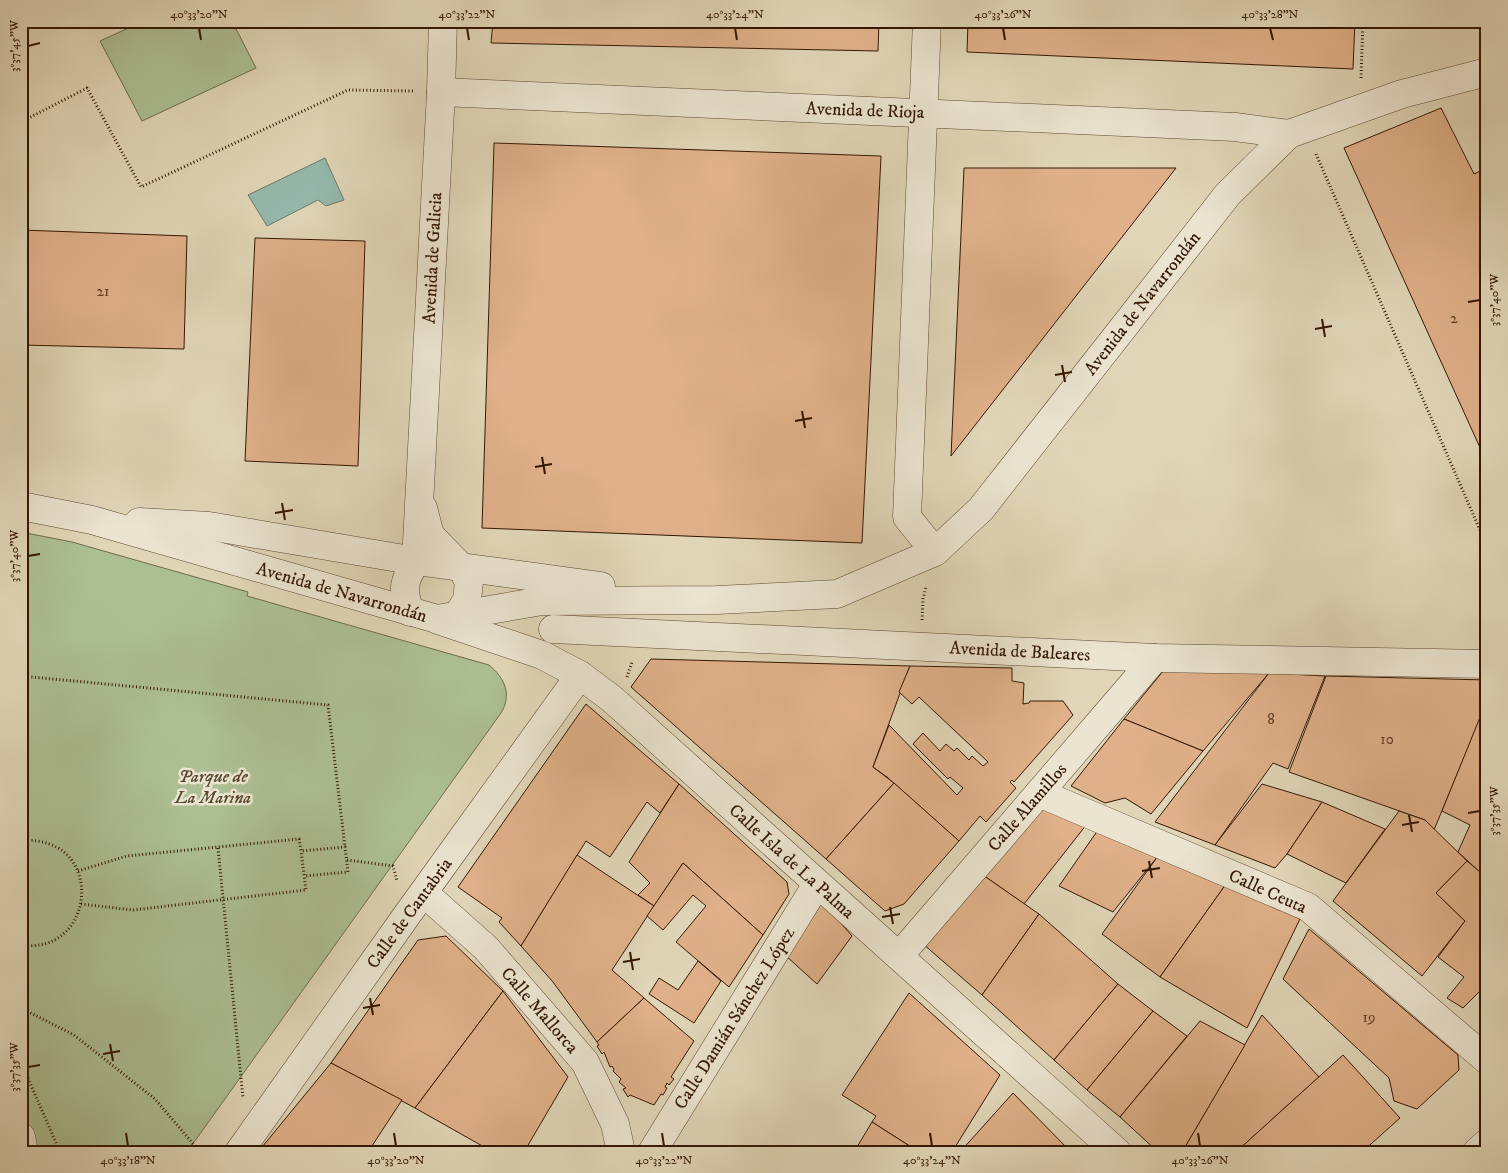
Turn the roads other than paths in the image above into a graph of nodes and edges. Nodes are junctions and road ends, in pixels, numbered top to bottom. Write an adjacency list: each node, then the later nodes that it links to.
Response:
1 (443, 21): 4 (street, Avenida de Galicia)
2 (927, 21): 5 (street)
3 (1487, 72): 6 (street, Avenida de Navarrondán)
4 (441, 92): 5 (street, Avenida de Rioja); 7 (street, Avenida de Galicia)
5 (923, 113): 6 (street, Avenida de Rioja); 10 (street)
6 (1297, 131): 10 (street, Avenida de Navarrondán)
7 (420, 495): 11 (street, Avenida de Galicia); 12 (street, Avenida de Galicia)
8 (21, 506): 9 (street, Avenida de Navarrondán)
9 (92, 520): 11 (street, Avenida de Navarrondán); 14 (street, Avenida de Navarrondán)
10 (935, 552): 13 (street, Avenida de Navarrondán)
11 (416, 561): 12 (street, Avenida de Navarrondán); 14 (street)
12 (461, 568): 13 (street, Avenida de Navarrondán); 15 (street)
13 (717, 600): 15 (street, Avenida de Navarrondán)
14 (410, 612): 15 (street, Avenida de Navarrondán)
15 (447, 617): 19 (street, Calle Isla de La Palma)
16 (553, 629): 17 (street, Avenida de Baleares)
17 (1155, 658): 18 (street, Avenida de Baleares); 20 (street, Calle Alamillos)
18 (1487, 664)
19 (580, 675): 21 (street, Calle Isla de La Palma); 22 (street, Calle de Cantabria)
20 (1040, 793): 23 (street, Calle Alamillos); 24 (street, Calle Ceuta)
21 (817, 884): 23 (street, Calle Isla de La Palma); 28 (street, Calle Damián Sánchez López)
22 (424, 893): 27 (street, Calle de Cantabria); 30 (street, Calle Mallorca)
23 (899, 956): 31 (street, Calle Isla de La Palma)
24 (1487, 1060)
25 (21, 1137): 29 (street)
26 (1487, 1143): 32 (street)
27 (243, 1146)
28 (659, 1149)
29 (24, 1152)
30 (621, 1152)
31 (1117, 1152)
32 (1477, 1152)

